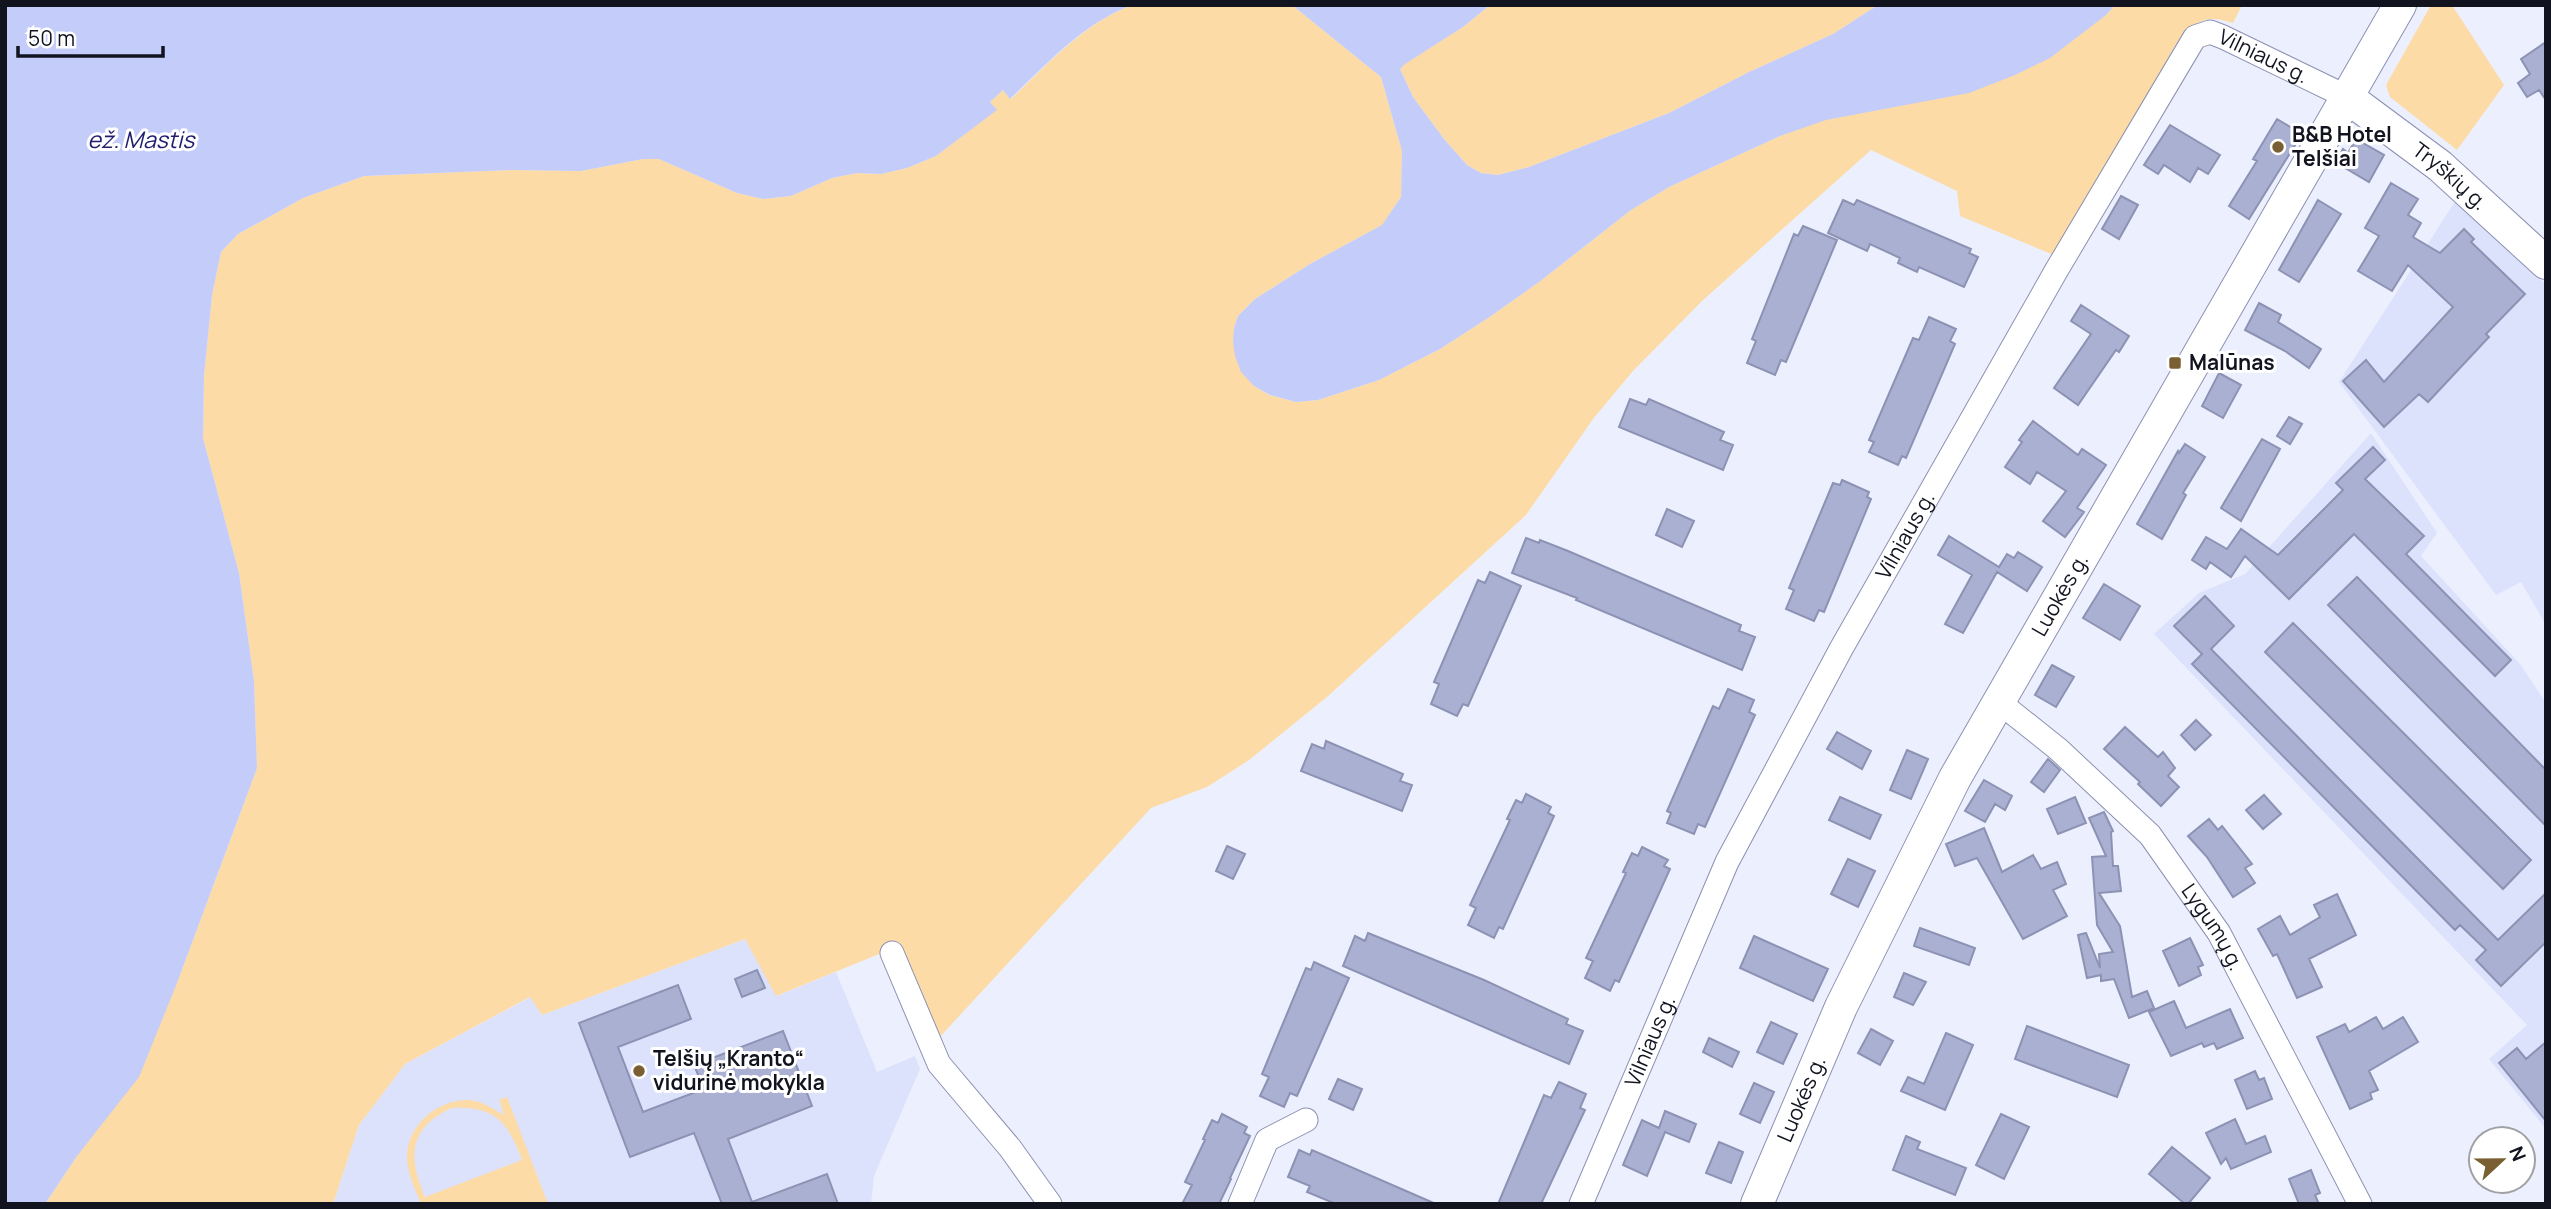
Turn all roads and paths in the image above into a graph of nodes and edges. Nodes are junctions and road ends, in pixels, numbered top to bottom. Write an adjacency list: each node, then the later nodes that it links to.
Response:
1 (2400, 5): 2 (main road, Luokės g.)
2 (2347, 97): 3 (main road, Tryškių g.); 4 (main road, Luokės g.); 9 (street, Vilniaus g.)
3 (2546, 263)
4 (2000, 702): 10 (main road, Luokės g.); 11 (street, Lygumų g.)
5 (892, 953): 7 (street)
6 (1306, 1119): 8 (street)
7 (1050, 1204)
8 (1240, 1204)
9 (1581, 1204)
10 (1757, 1204)
11 (2360, 1204)

